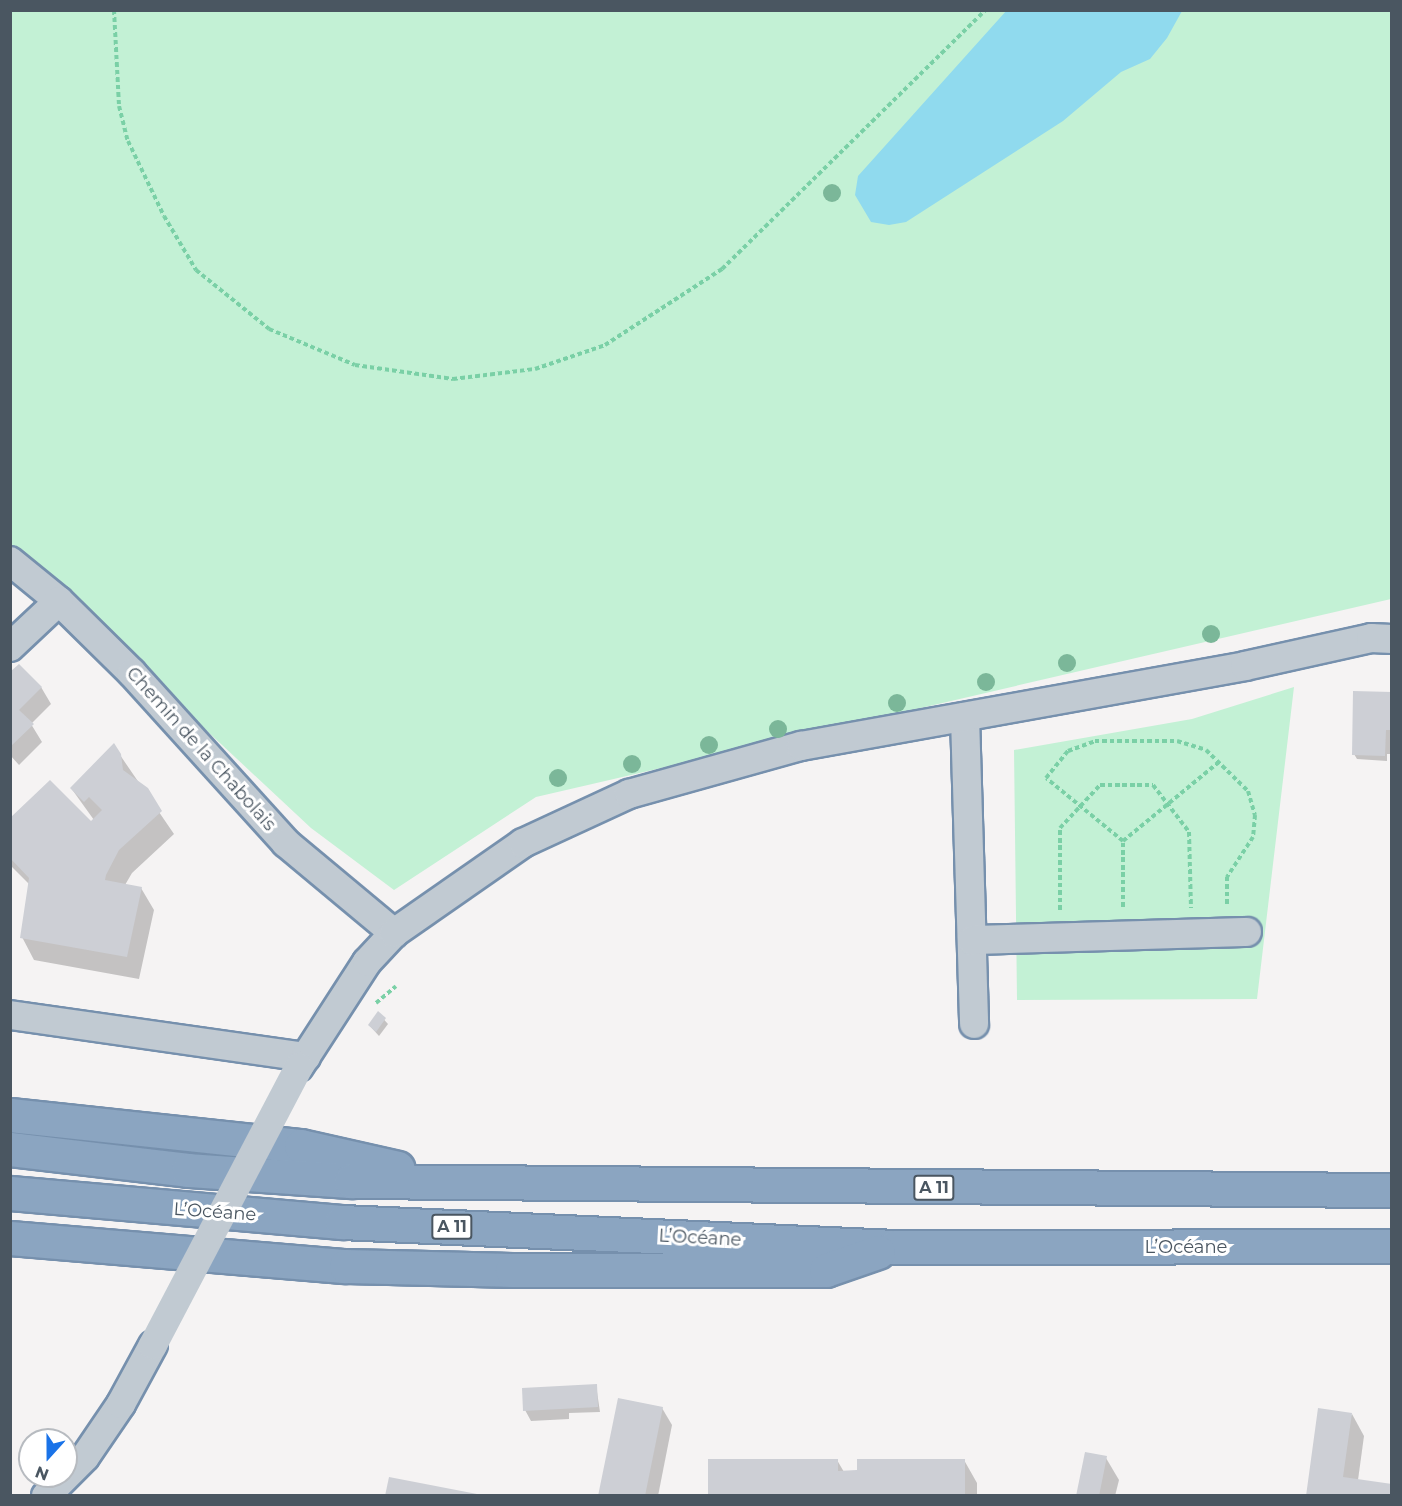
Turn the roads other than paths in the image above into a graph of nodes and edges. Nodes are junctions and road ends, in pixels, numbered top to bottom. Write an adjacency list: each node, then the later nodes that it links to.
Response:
1 (10, 561): 2 (street, Chemin de la Chabolais)
2 (59, 601): 4 (street); 7 (street, Chemin de la Chabolais)
3 (1392, 639): 5 (street)
4 (10, 647)
5 (965, 717): 7 (street); 8 (street)
6 (1237, 932): 8 (street)
7 (394, 933): 11 (street)
8 (972, 940): 10 (street)
9 (10, 1015): 11 (street)
10 (974, 1024)
11 (302, 1062): 20 (street, bridge)
12 (10, 1115): 14 (highway)
13 (10, 1149): 14 (highway, A 11)
14 (462, 1183): 15 (highway, A 11)
15 (1392, 1190)
16 (10, 1193): 18 (highway, L’Océane / A 11)
17 (10, 1238): 18 (highway)
18 (894, 1246): 19 (highway, L’Océane / A 11)
19 (1392, 1246)
20 (46, 1496)

